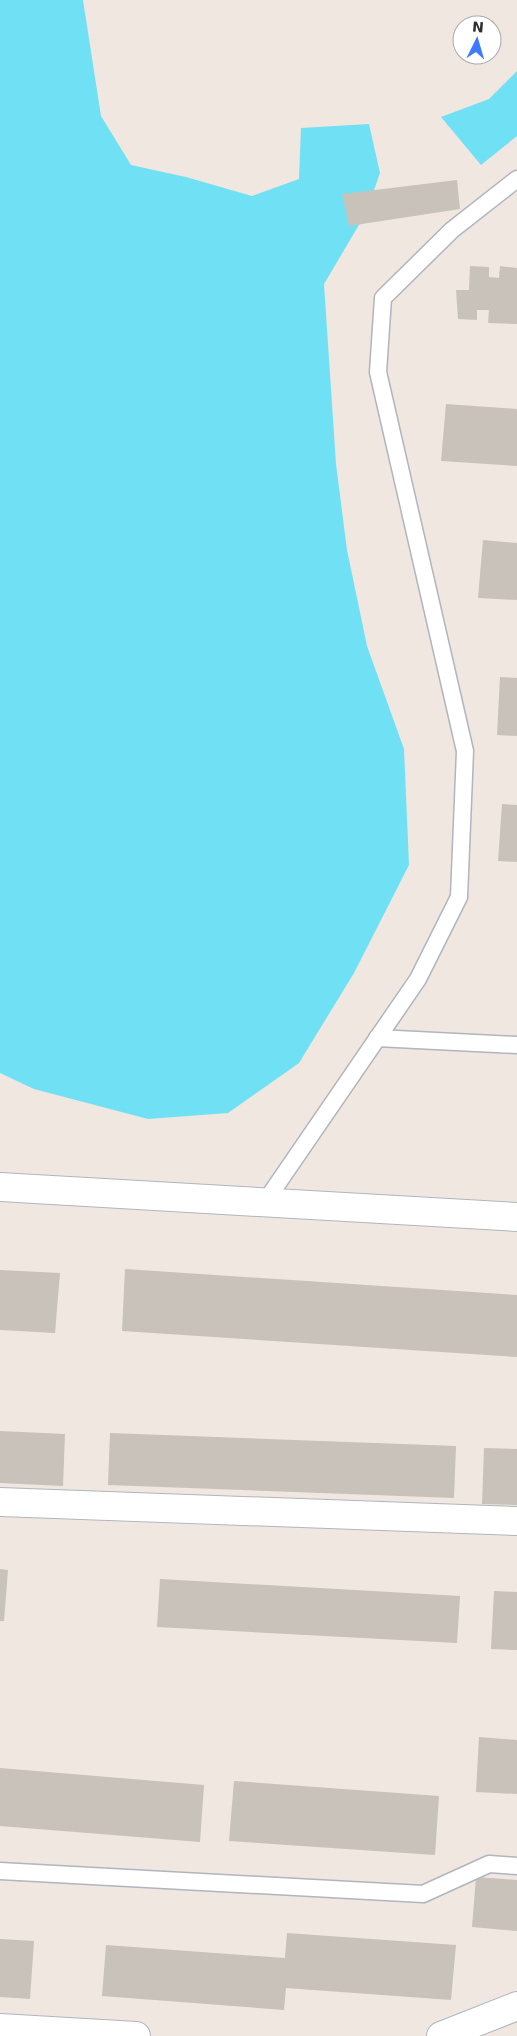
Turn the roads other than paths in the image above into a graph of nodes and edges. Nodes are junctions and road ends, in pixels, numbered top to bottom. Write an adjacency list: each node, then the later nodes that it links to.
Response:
1 (517, 179): 2 (lane)
2 (377, 1038): 3 (lane); 5 (lane)
3 (517, 1045)
4 (0, 1187): 5 (street)
5 (265, 1202): 6 (street)
6 (517, 1217)
7 (0, 1502): 8 (street)
8 (517, 1522)
9 (517, 1866): 10 (lane)
10 (0, 1871)
11 (517, 2006): 14 (street)
12 (0, 2028): 13 (street)
13 (136, 2036)
14 (441, 2036)

